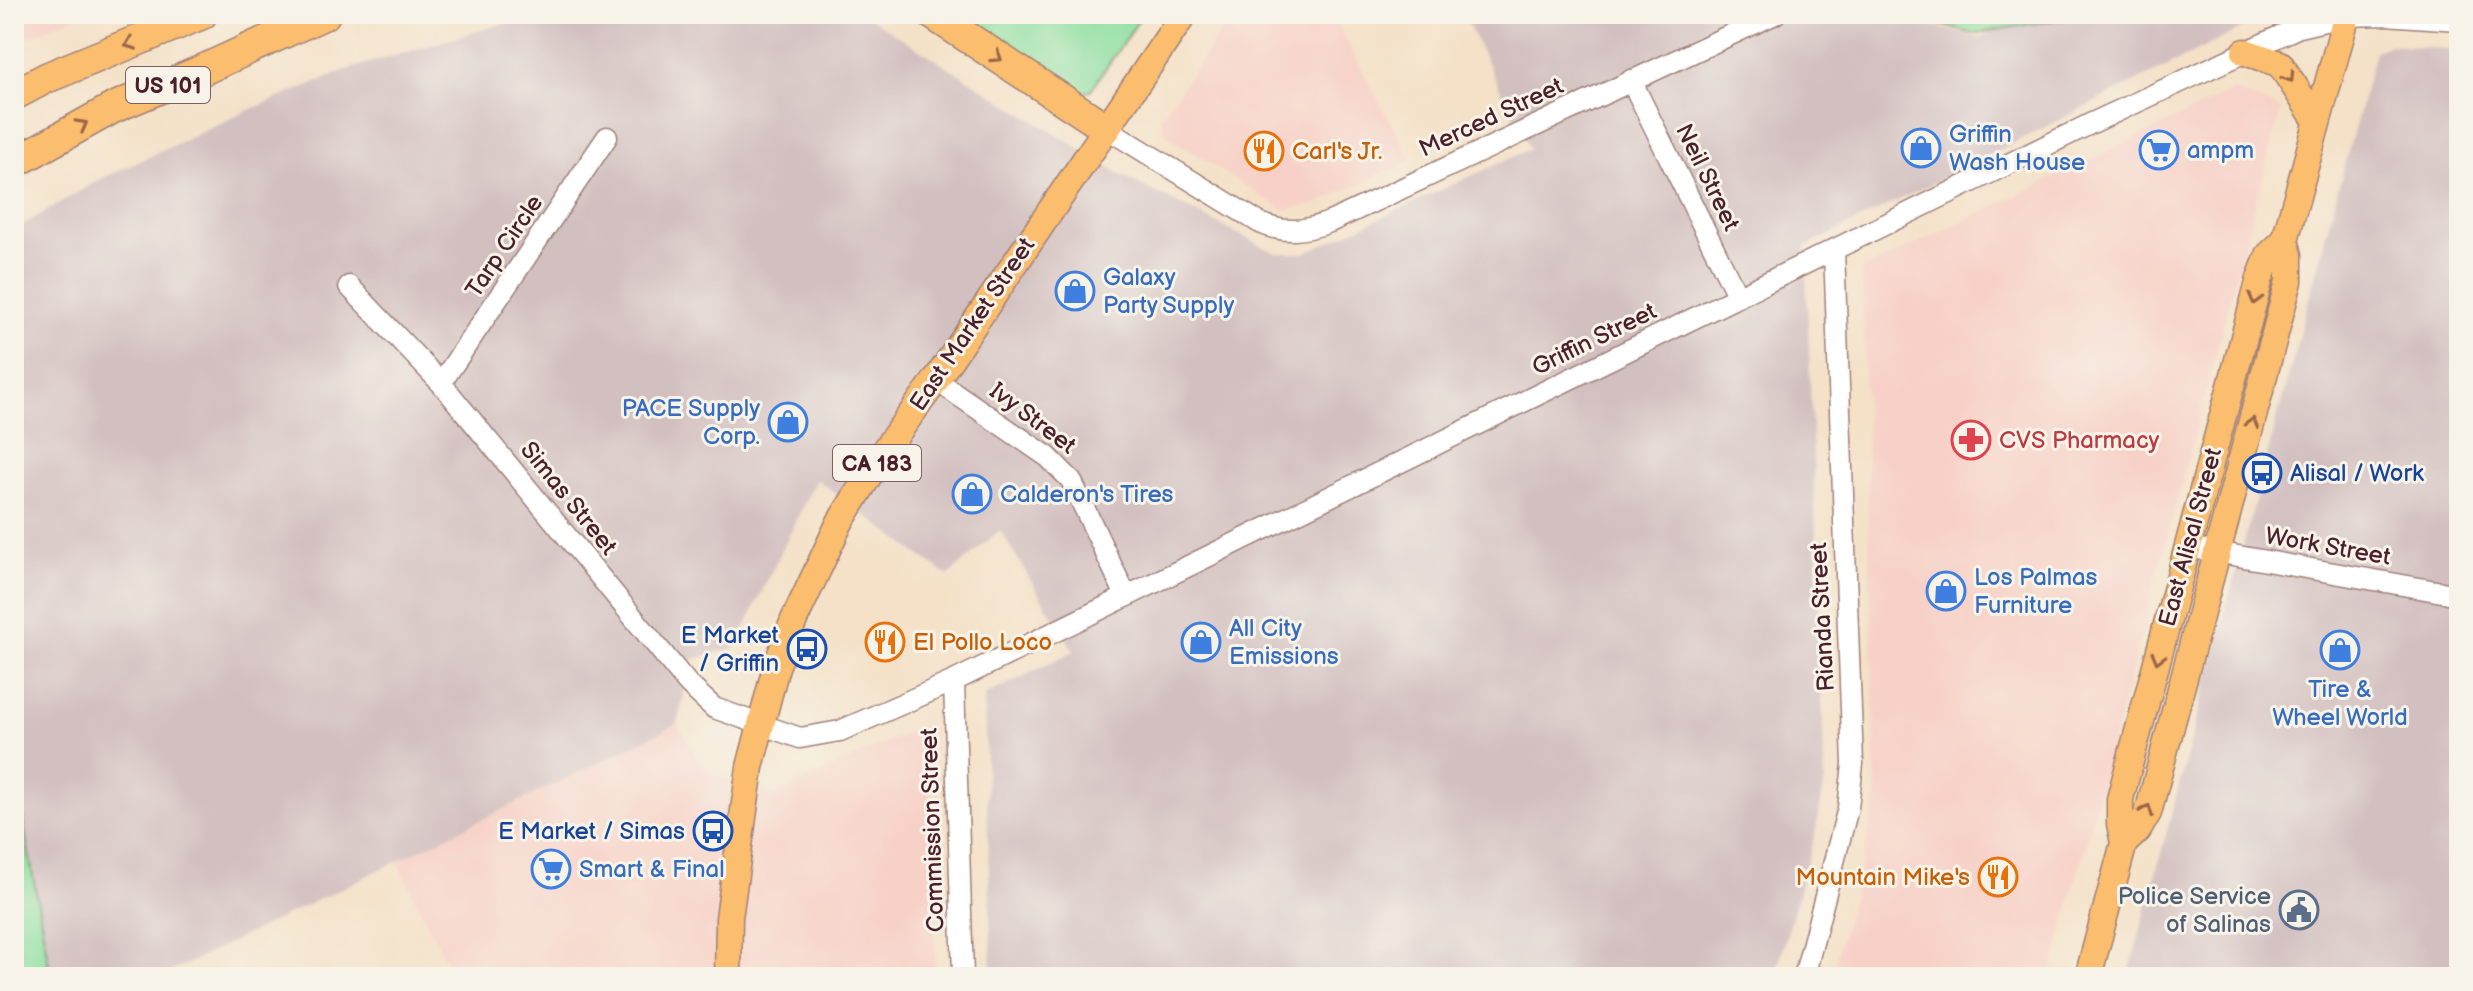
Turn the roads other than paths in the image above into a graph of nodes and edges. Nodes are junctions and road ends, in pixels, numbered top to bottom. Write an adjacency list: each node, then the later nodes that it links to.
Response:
1 (202, 14): 10 (highway, US 101, one-way to 10)
2 (325, 14): 14 (highway, US 101, one-way to 2)
3 (932, 14): 12 (highway, one-way to 12)
4 (1184, 14): 12 (main road, East Market Street / CA 183)
5 (1775, 14): 9 (street, Merced Street)
6 (2346, 15): 7 (street, Griffin Street); 8 (street, Griffin Street); 11 (main road, East Alisal Street)
7 (2459, 20)
8 (2245, 52): 11 (main road, one-way to 11); 16 (street, Griffin Street)
9 (1631, 80): 12 (street, Merced Street); 18 (street, Neil Street)
10 (14, 95)
11 (2317, 121): 15 (main road, East Alisal Street)
12 (1106, 128): 19 (main road, East Market Street / CA 183)
13 (607, 137): 20 (street, Tarp Circle)
14 (14, 163)
15 (2285, 240): 21 (main road, East Alisal Street, one-way to 21); 22 (main road, East Alisal Street, one-way to 15)
16 (1834, 250): 18 (street, Griffin Street); 30 (street, Rianda Street)
17 (349, 286): 20 (street, Simas Street)
18 (1738, 297): 24 (street, Griffin Street)
19 (936, 380): 24 (street, Ivy Street); 26 (main road, East Market Street / CA 183)
20 (441, 383): 26 (street, Simas Street)
21 (2187, 547): 22 (street, Work Street); 27 (main road, East Alisal Street, one-way to 27)
22 (2218, 553): 23 (street, Work Street); 27 (main road, East Alisal Street, one-way to 22)
23 (2459, 595)
24 (1126, 596): 25 (street, Griffin Street)
25 (954, 681): 26 (street, Griffin Street); 29 (street, Commission Street)
26 (760, 726): 28 (main road, East Market Street / CA 183)
27 (2124, 843): 31 (main road, East Alisal Street)
28 (728, 977)
29 (963, 977)
30 (1804, 977)
31 (2088, 977)

